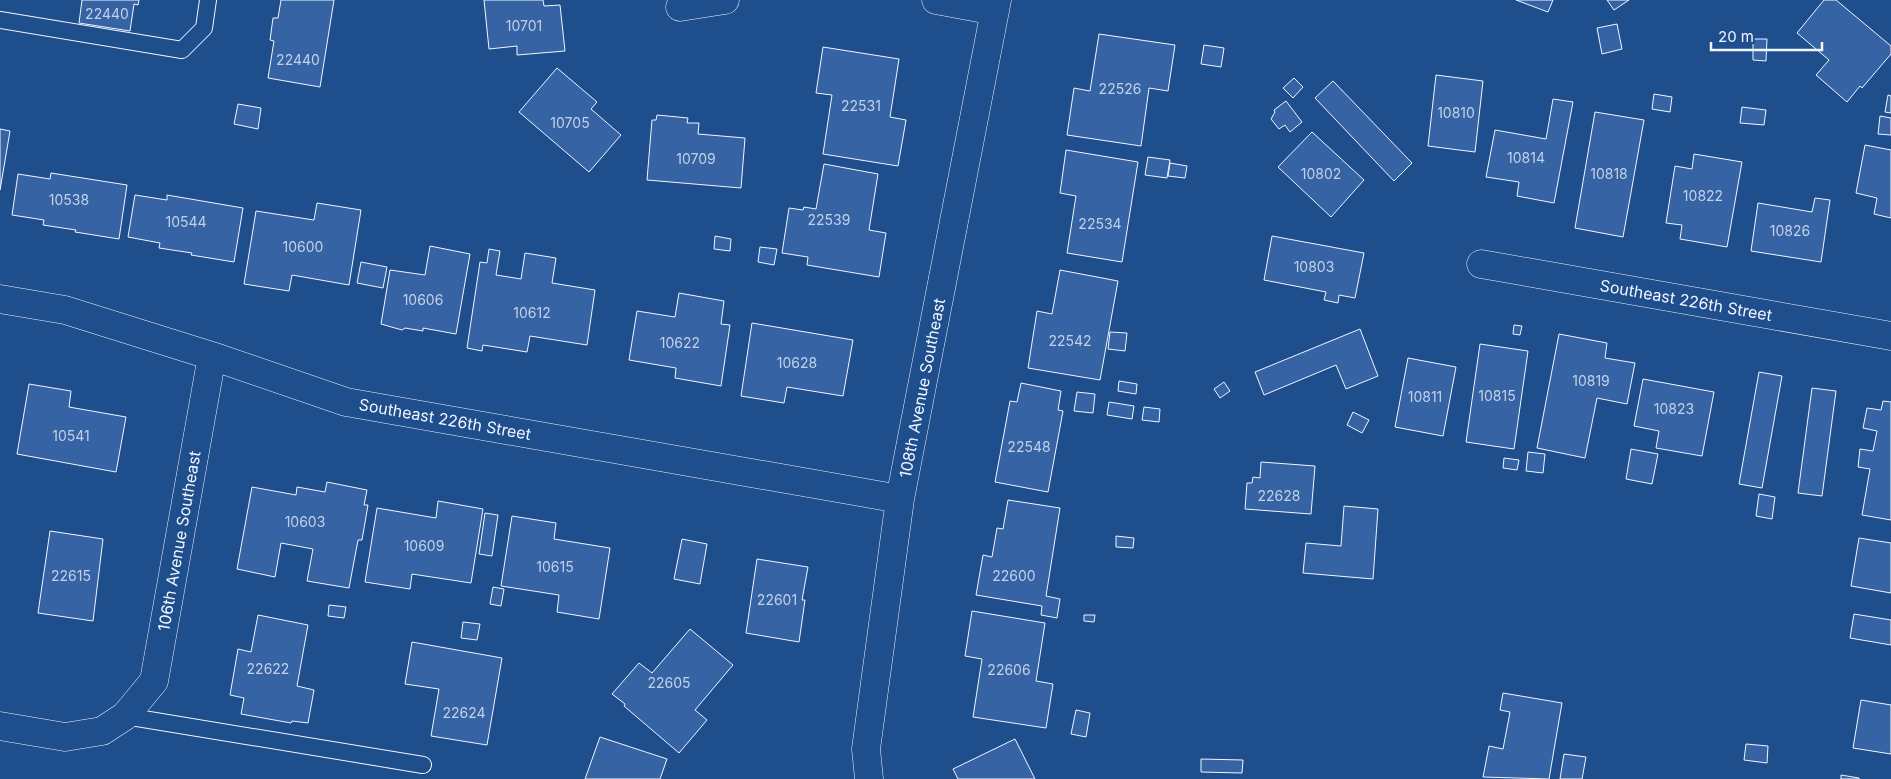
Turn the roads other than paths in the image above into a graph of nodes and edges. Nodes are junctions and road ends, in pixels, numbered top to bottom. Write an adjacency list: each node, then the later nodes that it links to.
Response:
1 (208, 0): 6 (lane)
2 (725, 0): 5 (street)
3 (936, 0): 4 (street)
4 (996, 5): 11 (street, 108th Avenue Southeast)
5 (680, 7)
6 (0, 20)
7 (1480, 264): 9 (street, Southeast 226th Street)
8 (0, 299): 10 (street, Southeast 226th Street)
9 (1891, 336)
10 (212, 356): 11 (street, Southeast 226th Street); 12 (street, 106th Avenue Southeast)
11 (900, 499): 15 (street, 108th Avenue Southeast)
12 (125, 716): 13 (street, 106th Avenue Southeast); 14 (lane)
13 (0, 726)
14 (423, 765)
15 (870, 779)

